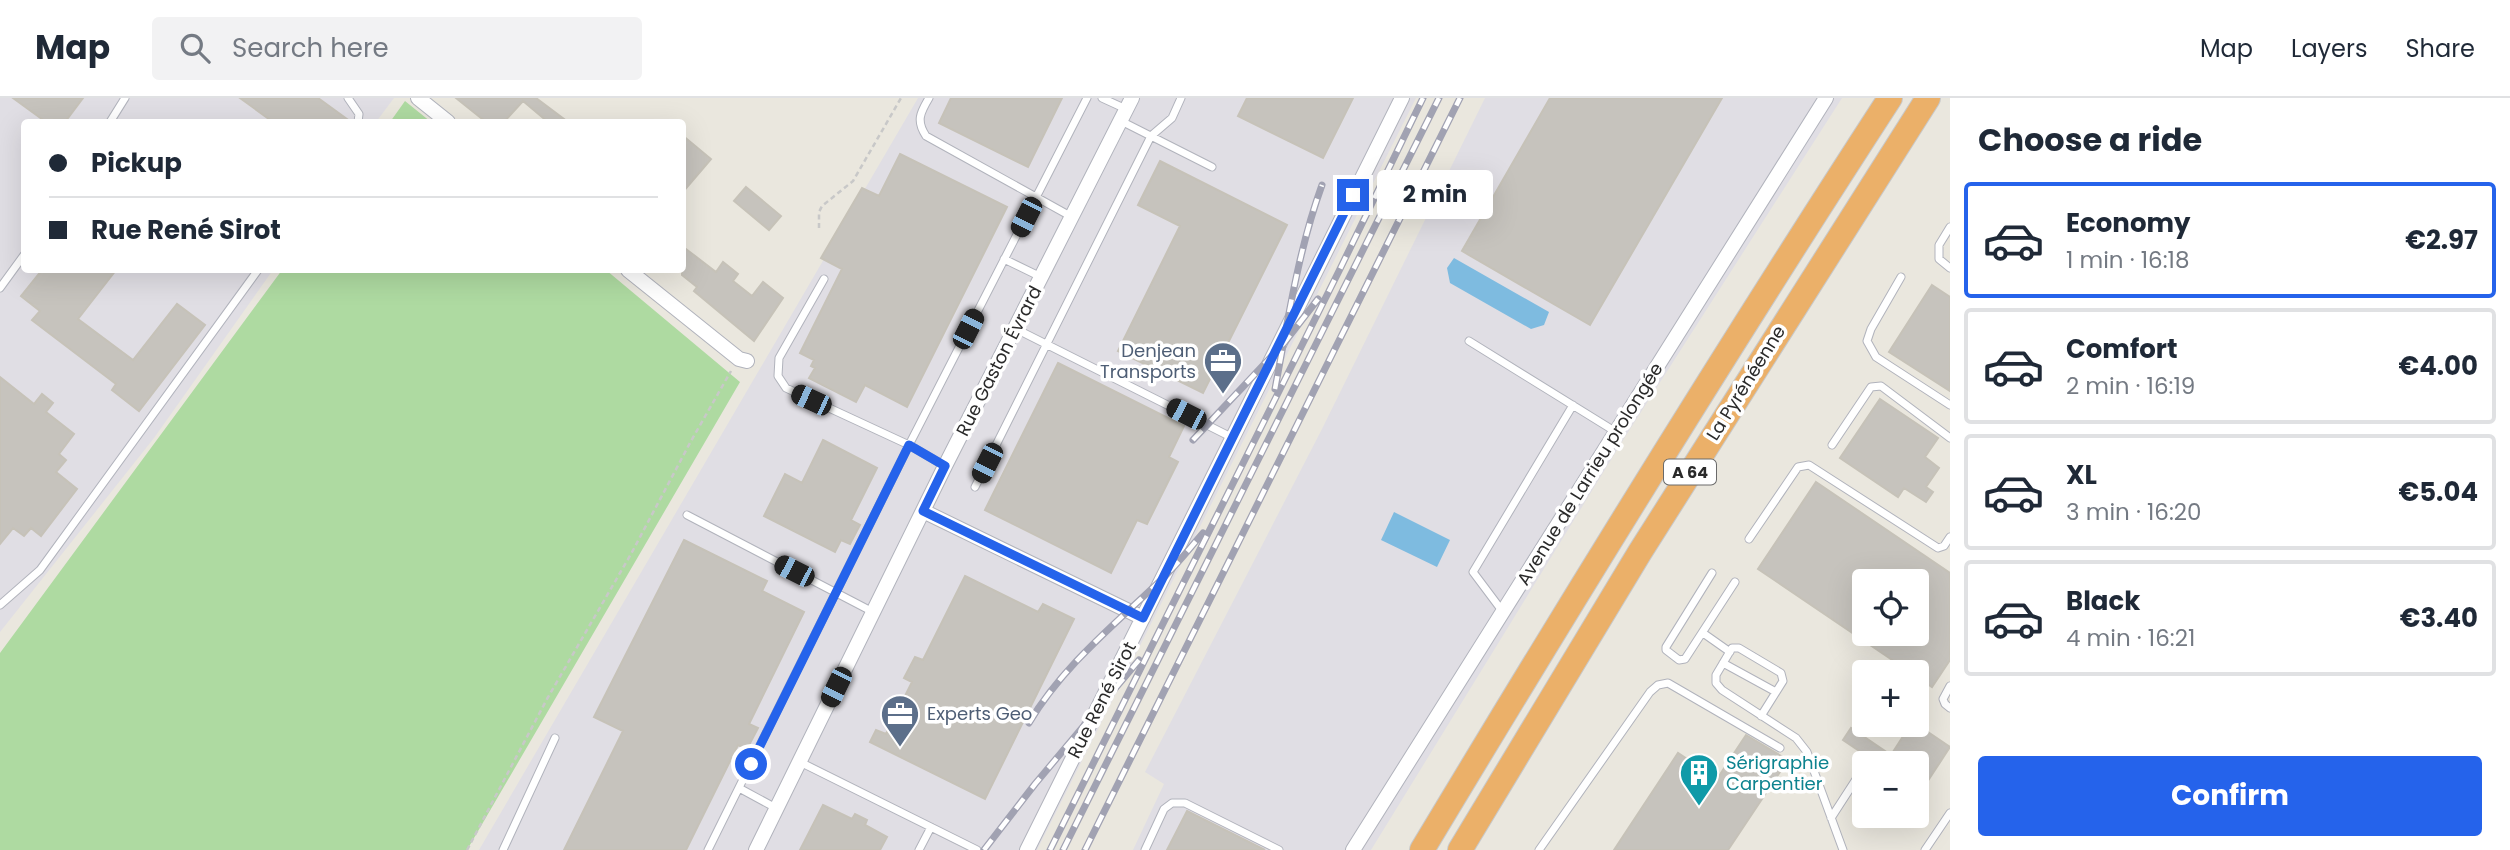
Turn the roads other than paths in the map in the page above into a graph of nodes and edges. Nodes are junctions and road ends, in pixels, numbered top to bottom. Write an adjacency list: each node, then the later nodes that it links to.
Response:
1 (125, 98): 13 (lane)
2 (348, 98): 14 (lane)
3 (418, 98): 15 (street)
4 (929, 98): 18 (lane)
5 (1087, 98): 18 (lane)
6 (1102, 98): 12 (lane)
7 (1181, 98): 16 (lane)
8 (1402, 98): 37 (street, Rue René Sirot)
9 (1826, 98): 36 (street, Avenue de Larrieu prolongée)
10 (1890, 98): 79 (highway, La Pyrénéenne / A 64)
11 (1927, 98): 80 (highway, La Pyrénéenne / A 64)
12 (1126, 109): 16 (lane); 19 (street, Rue Gaston Évrard)
13 (112, 119)
14 (358, 119)
15 (444, 119)
16 (1151, 136): 17 (lane); 32 (lane)
17 (1212, 167)
18 (1037, 196): 19 (lane); 22 (lane)
19 (1073, 217): 27 (street, Rue Gaston Évrard)
20 (1950, 227): 23 (lane)
21 (21, 259): 29 (lane)
22 (1004, 259): 27 (lane); 39 (lane)
23 (1950, 268)
24 (256, 273): 50 (lane)
25 (632, 273): 33 (street)
26 (1901, 277): 35 (lane)
27 (1042, 278): 30 (street, Rue Gaston Évrard)
28 (824, 279): 39 (lane)
29 (0, 288)
30 (1016, 329): 32 (lane); 41 (street, Rue Gaston Évrard)
31 (1469, 341): 34 (lane)
32 (1047, 344): 37 (lane); 42 (lane)
33 (743, 360)
34 (1573, 405): 36 (lane); 51 (lane)
35 (1950, 405)
36 (1616, 432): 51 (street, Avenue de Larrieu prolongée)
37 (1233, 438): 53 (street, Rue René Sirot)
38 (1950, 438): 40 (lane)
39 (909, 445): 41 (lane); 49 (lane)
40 (1832, 445)
41 (945, 466): 43 (street, Rue Gaston Évrard)
42 (975, 487)
43 (923, 511): 52 (street, Rue Gaston Évrard); 53 (street)
44 (687, 516): 49 (lane)
45 (1950, 537): 46 (lane)
46 (1749, 539)
47 (1712, 573): 54 (lane)
48 (1735, 582): 54 (lane)
49 (837, 593): 52 (lane); 65 (lane)
50 (0, 605)
51 (1503, 611): 78 (street, Avenue de Larrieu prolongée)
52 (873, 612): 63 (street, Rue Gaston Évrard)
53 (1143, 618): 75 (street, Rue René Sirot)
54 (1703, 633): 55 (lane)
55 (1730, 652): 56 (lane); 58 (lane)
56 (1723, 663): 58 (lane); 60 (lane)
57 (1950, 686): 59 (lane)
58 (1776, 692): 60 (lane)
59 (1950, 708)
60 (1761, 716): 68 (lane)
61 (555, 738): 70 (lane)
62 (1780, 748): 81 (lane)
63 (799, 761): 66 (street, Rue Gaston Évrard); 69 (lane)
64 (1852, 786): 68 (lane)
65 (739, 788): 66 (lane); 71 (lane)
66 (776, 808): 72 (street, Rue Gaston Évrard)
67 (1950, 813): 83 (lane)
68 (1831, 818): 82 (lane)
69 (930, 827): 73 (lane); 74 (lane)
70 (503, 850)
71 (708, 850)
72 (755, 850)
73 (919, 850)
74 (976, 850)
75 (1027, 850)
76 (1145, 850): 77 (lane)
77 (1279, 850)
78 (1353, 850)
79 (1422, 850)
80 (1460, 850)
81 (1539, 850)
82 (1843, 850)
83 (1925, 850)

